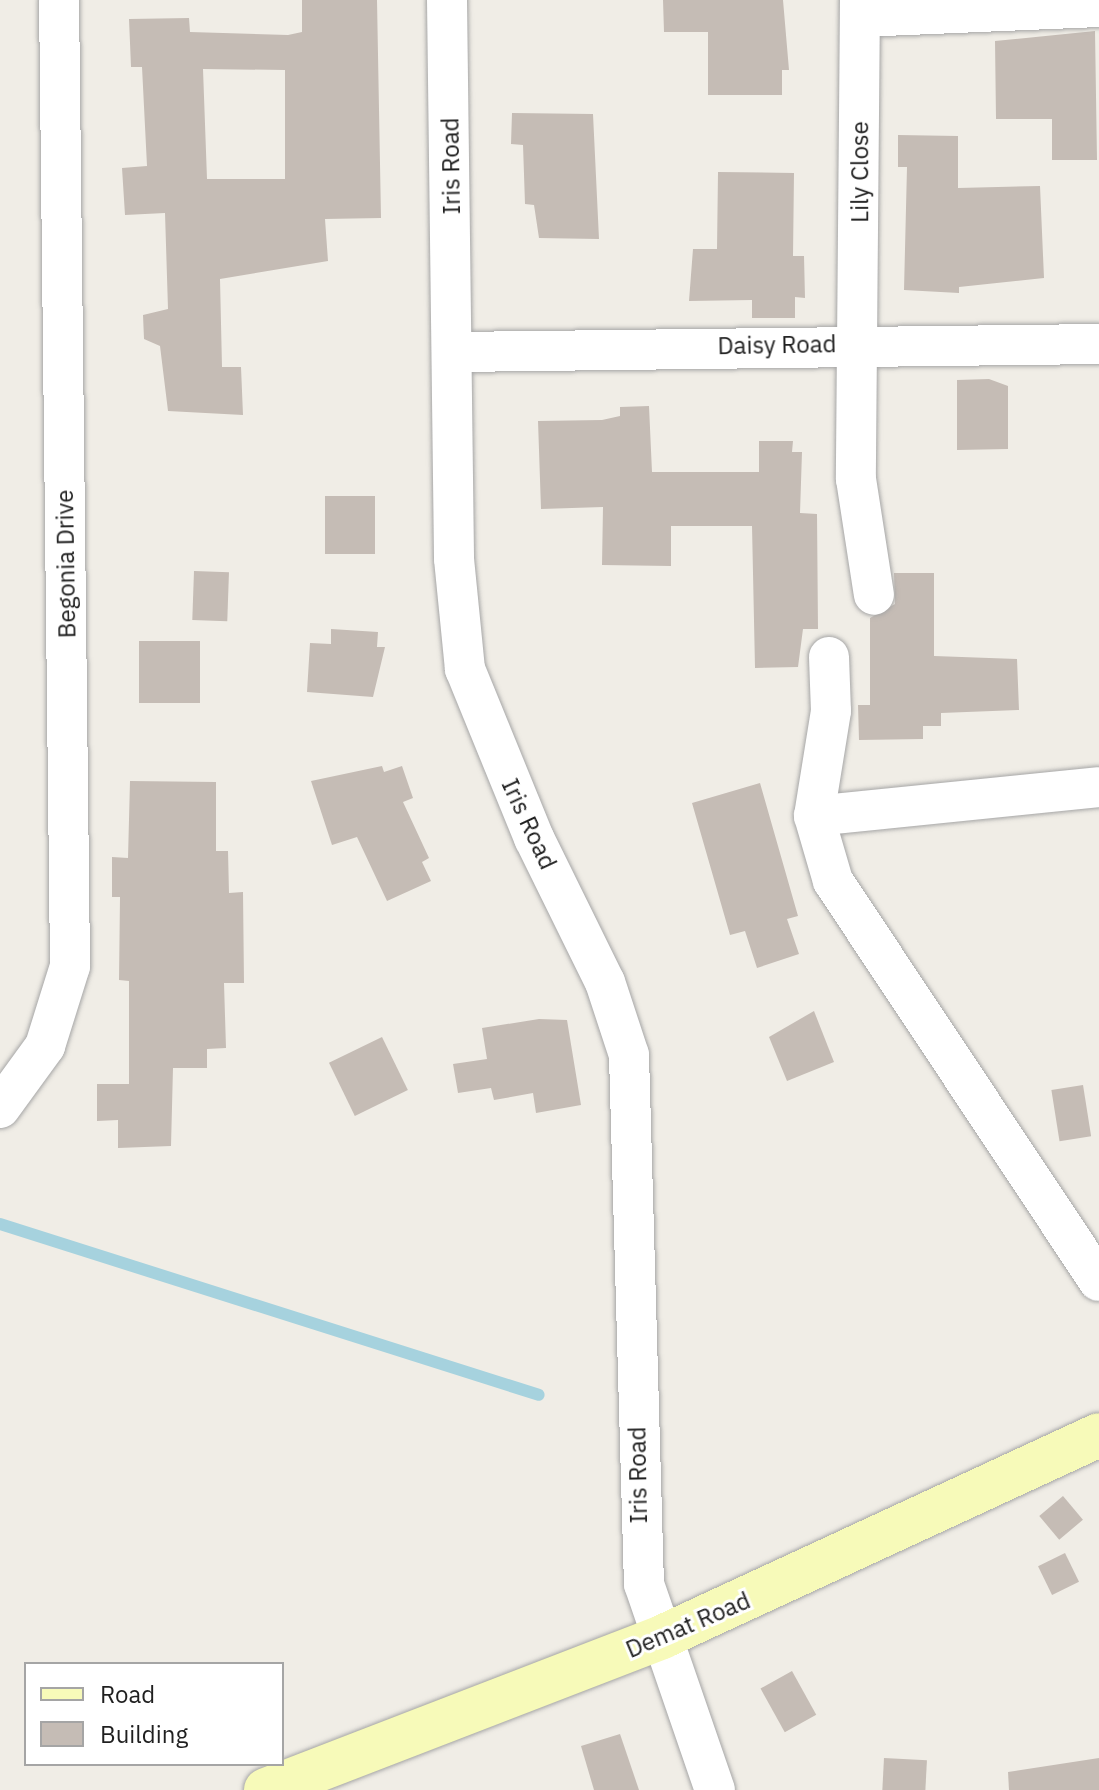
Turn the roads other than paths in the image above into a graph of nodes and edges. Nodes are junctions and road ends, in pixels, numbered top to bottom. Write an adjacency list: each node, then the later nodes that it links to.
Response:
1 (59, 0): 12 (street, Begonia Drive)
2 (447, 0): 7 (street, Iris Road)
3 (1099, 7): 4 (street)
4 (860, 8): 5 (street, Lily Close)
5 (861, 343): 6 (street, Daisy Road); 7 (street, Daisy Road); 8 (street, Lily Close)
6 (1099, 344)
7 (455, 352): 15 (street, Iris Road)
8 (874, 595)
9 (829, 657): 11 (street)
10 (1099, 787): 11 (street)
11 (814, 816): 13 (street)
12 (0, 1108)
13 (1099, 1281)
14 (1099, 1435): 15 (street, Demat Road)
15 (662, 1637): 16 (street, Demat Road); 17 (street, Iris Road)
16 (266, 1790)
17 (715, 1790)

